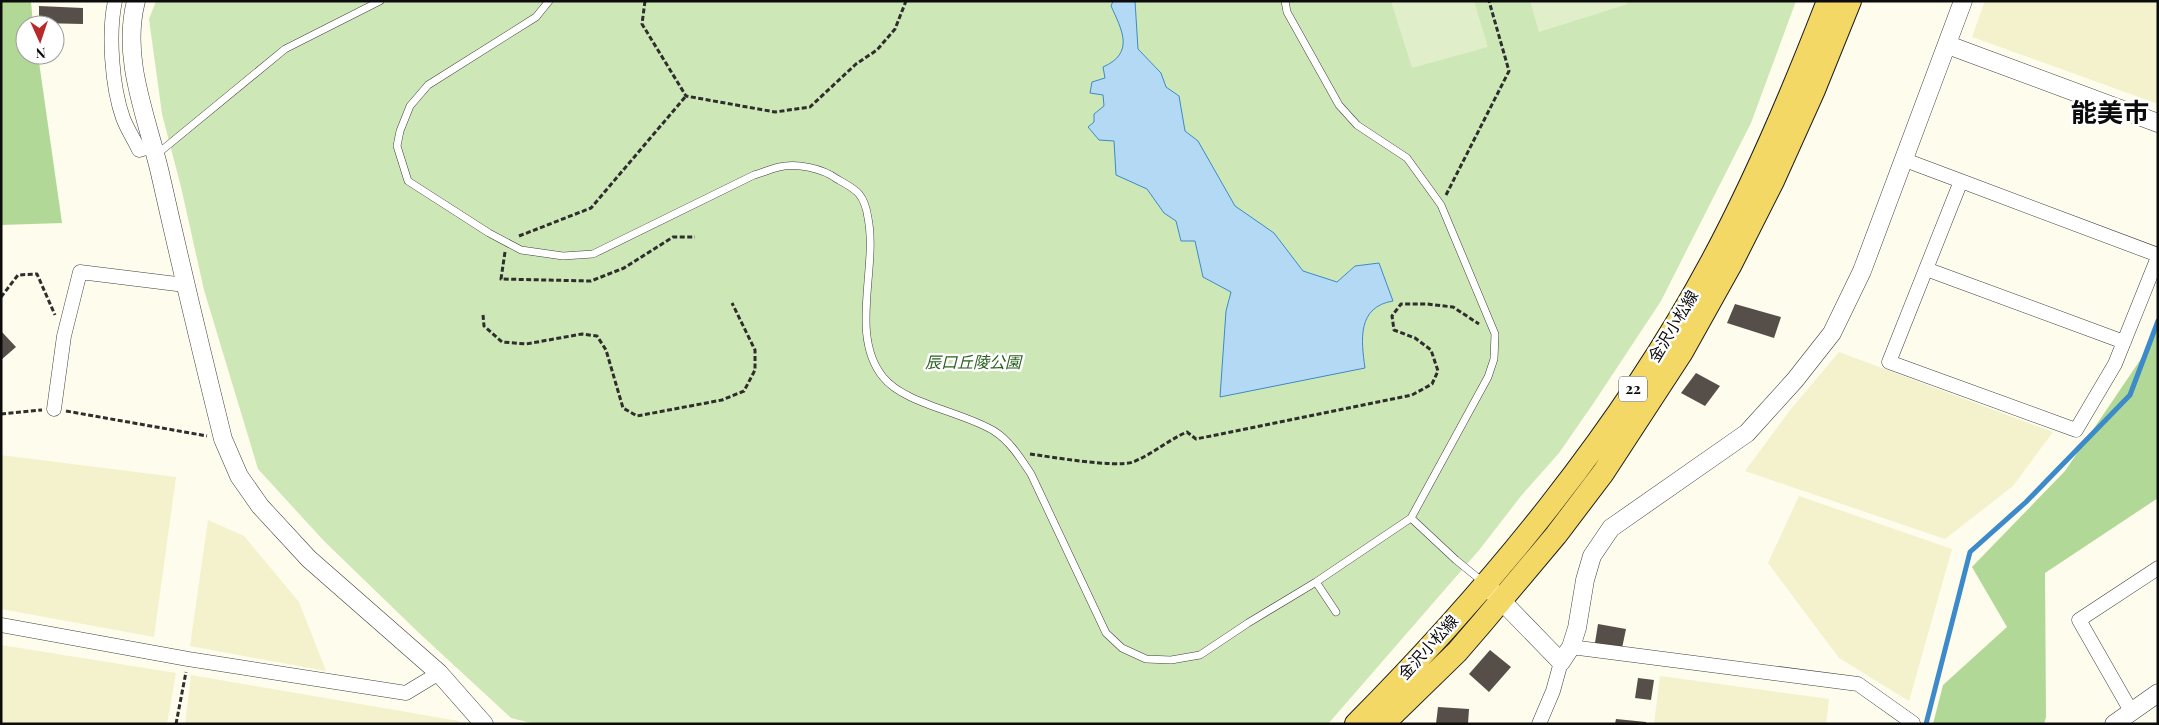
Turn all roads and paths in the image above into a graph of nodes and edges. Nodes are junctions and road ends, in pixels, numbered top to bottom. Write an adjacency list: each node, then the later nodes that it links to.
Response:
1 (115, 1): 15 (street)
2 (136, 1): 15 (street)
3 (380, 1): 15 (lane)
4 (549, 1): 20 (lane)
5 (645, 1): 13 (path)
6 (906, 1): 13 (path)
7 (1285, 1): 18 (lane)
8 (1489, 1): 18 (path)
9 (1828, 1): 37 (main road, 金沢小松線 / 22)
10 (1850, 1): 38 (main road, 金沢小松線 / 22)
11 (1964, 1): 12 (street)
12 (1948, 45): 14 (street); 16 (street)
13 (686, 96): 20 (path)
14 (2158, 123)
15 (155, 150): 23 (street)
16 (1905, 160): 17 (street); 41 (street)
17 (1961, 181): 21 (street); 22 (street)
18 (1441, 205): 27 (lane)
19 (695, 237): 20 (path)
20 (507, 241): 33 (lane)
21 (2158, 256): 29 (street)
22 (1926, 269): 29 (street); 29 (street)
23 (186, 285): 28 (street); 32 (street)
24 (1, 297): 28 (path)
25 (732, 303): 26 (path)
26 (483, 314)
27 (1495, 334): 33 (path); 34 (lane)
28 (64, 336): 30 (street)
29 (2124, 342)
30 (54, 409): 31 (path); 32 (path)
31 (1, 414)
32 (222, 439): 44 (street)
33 (1017, 453): 36 (lane)
34 (1411, 518): 36 (lane); 37 (lane)
35 (2158, 568): 46 (street)
36 (1316, 582): 39 (lane)
37 (1484, 583): 38 (street); 50 (main road, 金沢小松線 / 22)
38 (1502, 601): 43 (street); 51 (main road, 金沢小松線 / 22)
39 (1336, 612)
40 (1, 625): 42 (street)
41 (1571, 646): 43 (street); 47 (street)
42 (188, 659): 44 (street); 48 (path)
43 (1561, 662): 52 (street)
44 (440, 673): 49 (street)
45 (2158, 693): 46 (street)
46 (2131, 711): 53 (street)
47 (1913, 723)
48 (176, 724)
49 (484, 724)
50 (1356, 724)
51 (1383, 724)
52 (1539, 724)
53 (2114, 724)

